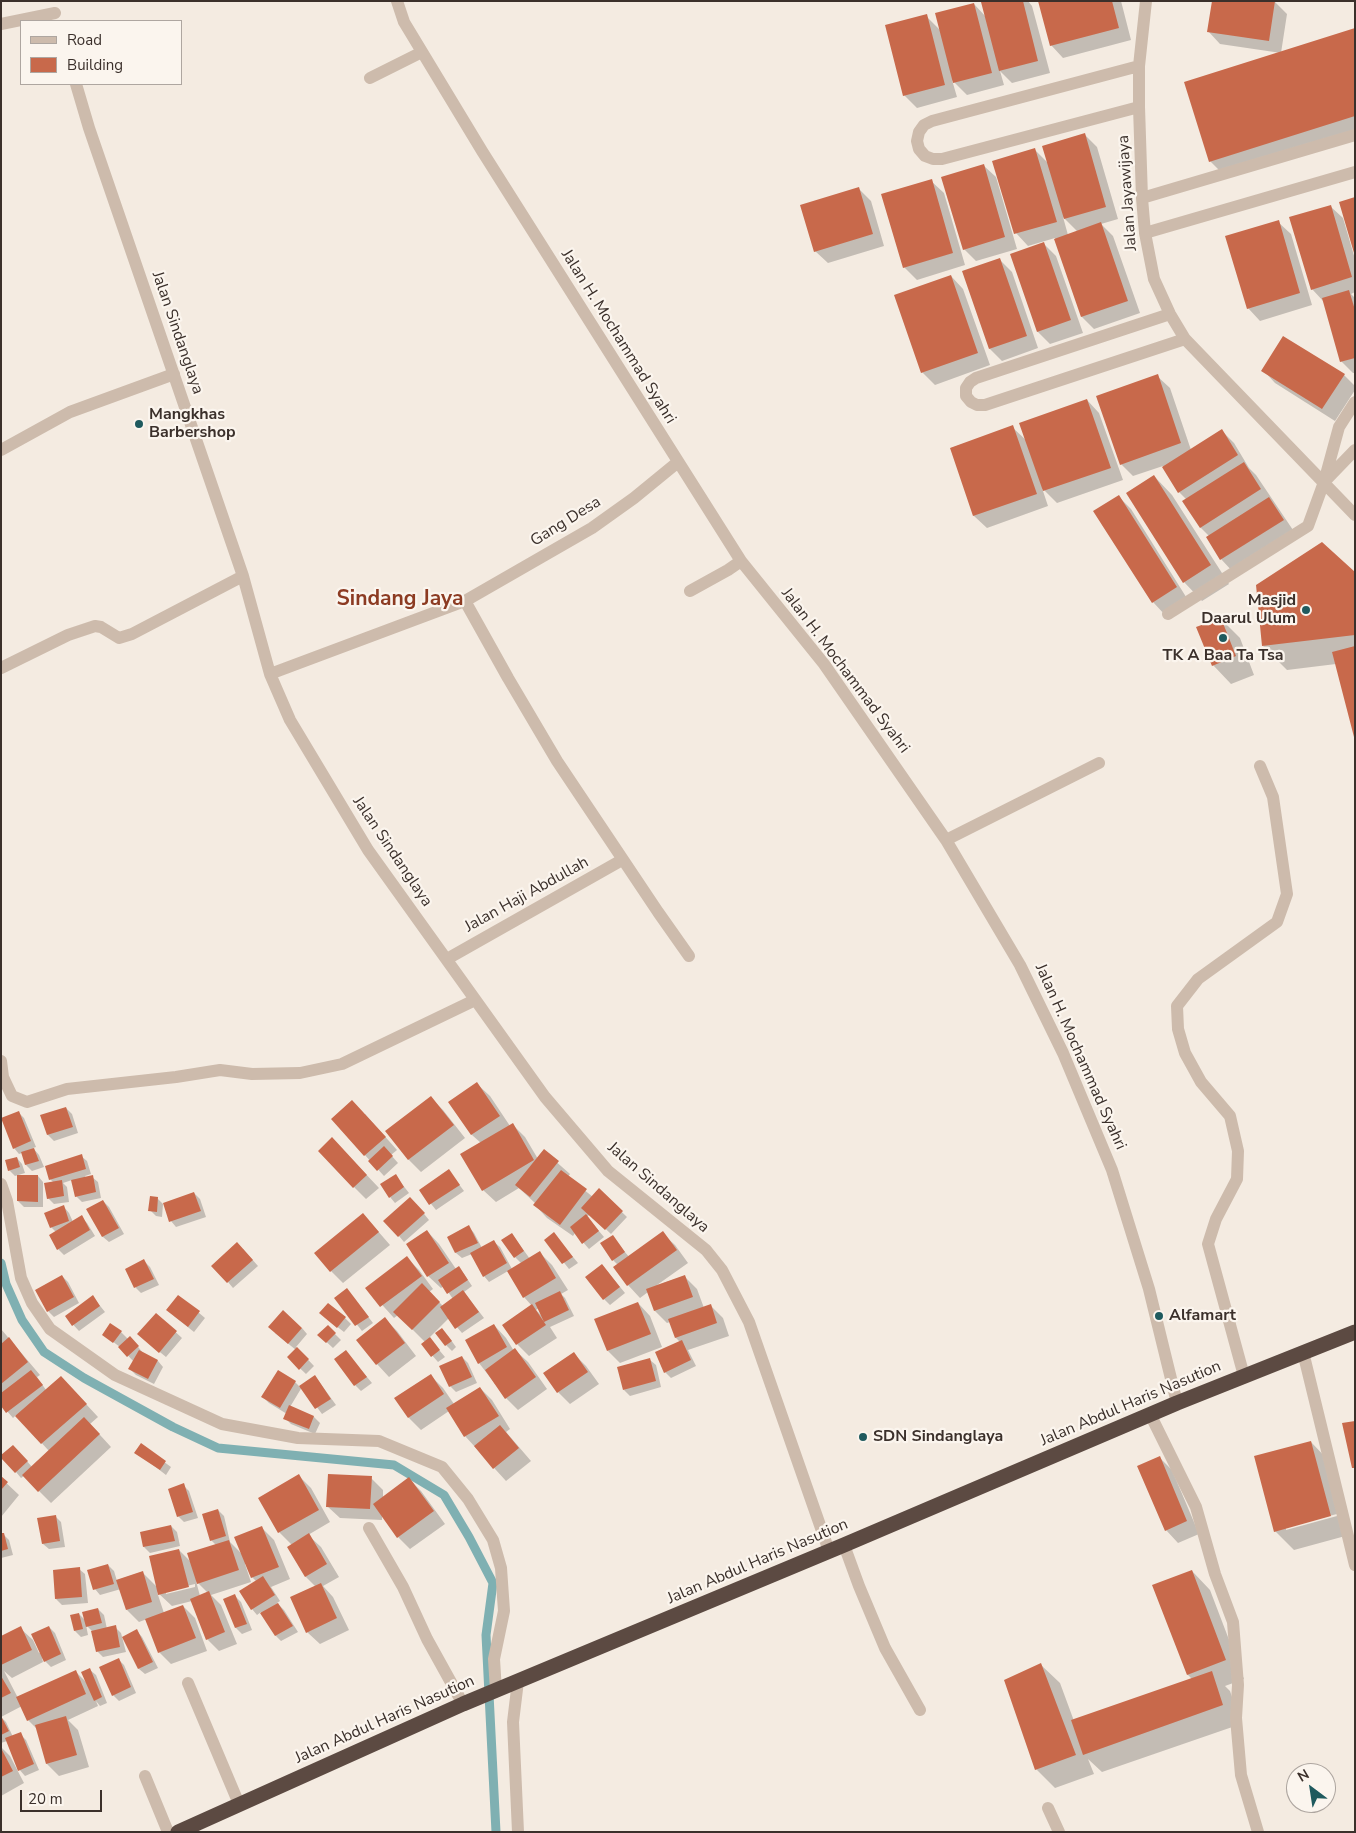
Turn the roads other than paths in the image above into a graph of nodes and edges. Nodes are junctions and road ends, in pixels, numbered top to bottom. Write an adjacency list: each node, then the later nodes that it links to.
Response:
1 (397, 1): 5 (street, Jalan H. Mochammad Syahri)
2 (1146, 1): 6 (street, Jalan Jayawijaya)
3 (55, 12): 4 (street)
4 (1, 24)
5 (422, 52): 7 (street); 20 (street, Jalan H. Mochammad Syahri)
6 (1140, 66): 9 (street, Jalan Jayawijaya); 9 (street)
7 (370, 78)
8 (76, 85): 16 (street, Jalan Sindanglaya)
9 (1139, 108): 12 (street, Jalan Jayawijaya)
10 (1355, 135): 12 (street)
11 (1355, 172): 13 (street)
12 (1142, 198): 13 (street, Jalan Jayawijaya)
13 (1145, 233): 14 (street, Jalan Jayawijaya)
14 (1170, 314): 15 (street, Jalan Jayawijaya); 15 (street)
15 (1185, 339): 21 (street, Jalan Jayawijaya)
16 (174, 374): 18 (street); 24 (street, Jalan Sindanglaya)
17 (1355, 402): 21 (street)
18 (1, 450)
19 (1355, 450): 21 (street)
20 (678, 462): 23 (street, Jalan H. Mochammad Syahri); 26 (street, Gang Desa)
21 (1324, 482): 22 (street, Jalan Jayawijaya); 27 (street)
22 (1355, 515)
23 (741, 561): 25 (street); 32 (street, Jalan H. Mochammad Syahri)
24 (243, 576): 28 (street); 29 (street, Jalan Sindanglaya)
25 (690, 591)
26 (465, 601): 29 (street, Gang Desa); 33 (street)
27 (1168, 614)
28 (1, 668)
29 (270, 674): 35 (street, Jalan Sindanglaya)
30 (1099, 763): 32 (street)
31 (1260, 766): 41 (street)
32 (946, 840): 42 (street, Jalan H. Mochammad Syahri)
33 (622, 860): 34 (street); 35 (street, Jalan Haji Abdullah)
34 (689, 956)
35 (447, 959): 36 (street, Jalan Sindanglaya)
36 (475, 1000): 37 (street); 46 (street, Jalan Sindanglaya)
37 (1, 1061)
38 (1, 1184): 50 (street)
39 (1355, 1332): 40 (highway, Jalan Abdul Haris Nasution)
40 (1303, 1352): 41 (highway, Jalan Abdul Haris Nasution); 47 (street)
41 (1244, 1376): 42 (highway, Jalan Abdul Haris Nasution)
42 (1177, 1403): 43 (highway, Jalan Abdul Haris Nasution)
43 (1150, 1414): 45 (highway, Jalan Abdul Haris Nasution); 60 (street)
44 (370, 1528): 51 (street)
45 (844, 1545): 46 (highway, Jalan Abdul Haris Nasution); 52 (street)
46 (829, 1551): 48 (highway, Jalan Abdul Haris Nasution)
47 (1355, 1565)
48 (518, 1681): 50 (highway, Jalan Abdul Haris Nasution); 58 (street)
49 (188, 1683): 54 (street)
50 (499, 1689): 51 (highway, Jalan Abdul Haris Nasution)
51 (466, 1703): 54 (highway, Jalan Abdul Haris Nasution)
52 (920, 1710)
53 (145, 1776): 56 (street)
54 (239, 1804): 57 (highway, Jalan Abdul Haris Nasution)
55 (1048, 1808): 59 (street)
56 (168, 1832)
57 (178, 1832)
58 (518, 1832)
59 (1059, 1832)
60 (1258, 1832)

